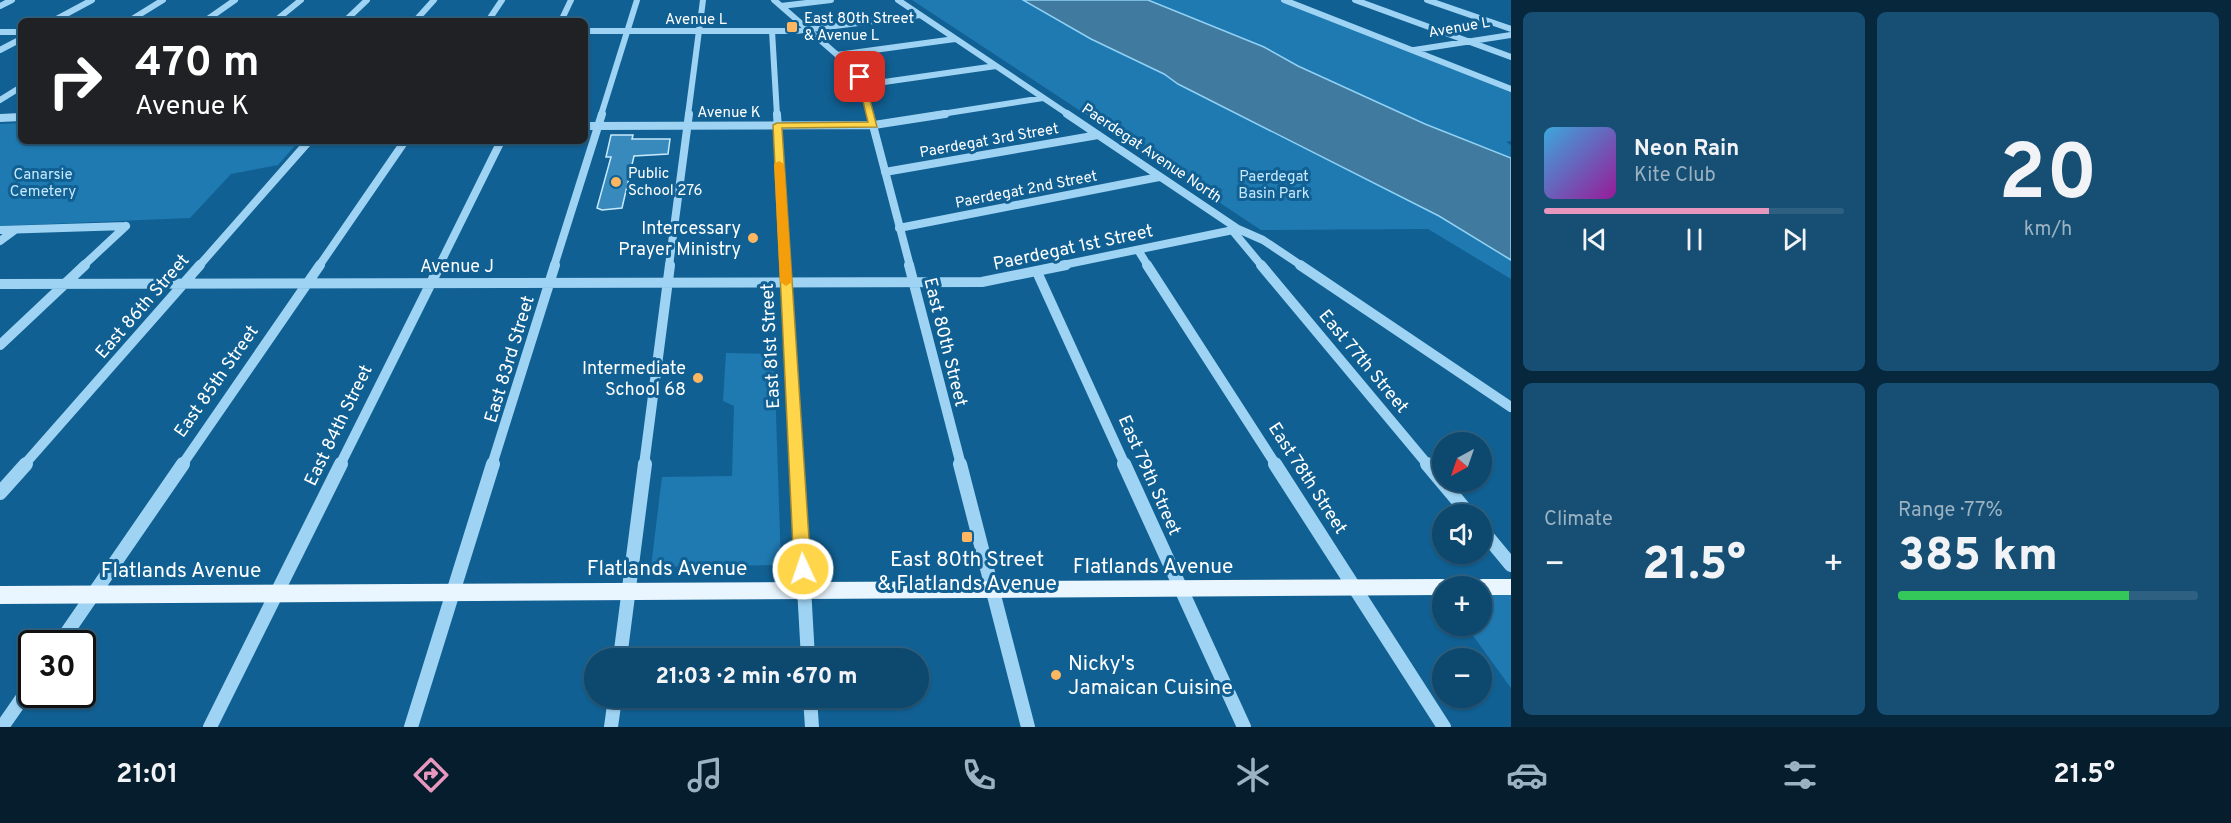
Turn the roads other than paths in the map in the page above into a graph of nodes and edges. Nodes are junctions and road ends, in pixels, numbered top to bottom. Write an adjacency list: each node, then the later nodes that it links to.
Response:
1 (12, 0): 19 (street)
2 (92, 0): 22 (street)
3 (163, 0): 23 (street)
4 (235, 0): 24 (street)
5 (301, 0): 25 (street)
6 (367, 0): 26 (street)
7 (434, 0): 27 (street)
8 (502, 0): 28 (street)
9 (571, 0): 29 (street)
10 (638, 0): 34 (street, East 83rd Street)
11 (703, 0): 35 (street)
12 (774, 0): 20 (street, East 80th Street)
13 (831, 0): 20 (street)
14 (897, 0): 21 (street, Paerdegat Avenue North)
15 (1276, 0): 45 (street)
16 (1284, 0): 45 (street)
17 (1355, 0): 41 (street)
18 (1427, 0): 32 (street)
19 (0, 6)
20 (781, 6): 30 (street, East 80th Street)
21 (920, 15): 31 (street, Avenue L); 40 (street, Paerdegat Avenue North)
22 (59, 18)
23 (134, 18)
24 (209, 18)
25 (279, 18)
26 (348, 18)
27 (418, 18)
28 (490, 18)
29 (562, 18)
30 (796, 20): 31 (street, East 80th Street); 36 (street)
31 (807, 29): 36 (street, Avenue L); 46 (street, East 80th Street)
32 (1511, 30): 41 (street, Avenue L)
33 (588, 31): 34 (street, Avenue L)
34 (628, 31): 35 (street, Avenue L); 59 (street, East 83rd Street)
35 (700, 31): 36 (street, Avenue L); 60 (street)
36 (772, 31): 56 (street, East 81st Street)
37 (0, 32): 38 (street)
38 (18, 32)
39 (1511, 35): 43 (street, Avenue L)
40 (955, 39): 46 (street); 48 (street, Paerdegat Avenue North)
41 (1462, 39): 43 (street); 45 (street, Avenue L)
42 (18, 41): 44 (street)
43 (1472, 42): 45 (street, Avenue L); 47 (street)
44 (0, 50)
45 (1410, 50): 51 (street)
46 (837, 55): 49 (street, East 80th Street)
47 (1511, 57)
48 (996, 66): 49 (street); 52 (street, Paerdegat Avenue North)
49 (863, 85): 57 (street, East 80th Street)
50 (18, 89): 53 (street)
51 (1511, 89)
52 (1043, 98): 57 (street, Avenue K); 61 (street, Paerdegat Avenue North)
53 (0, 100)
54 (18, 117): 55 (street)
55 (0, 118)
56 (777, 125): 57 (street, Avenue K); 60 (street, Avenue K); 74 (street, East 81st Street)
57 (874, 125): 65 (street, East 80th Street)
58 (588, 126): 59 (street, Avenue K)
59 (598, 126): 60 (street, Avenue K); 76 (street, East 83rd Street)
60 (688, 126): 77 (street)
61 (1098, 135): 65 (street, Paerdegat 3rd Street); 66 (street, Paerdegat Avenue North)
62 (306, 144): 78 (street, East 86th Street)
63 (403, 144): 79 (street, East 85th Street)
64 (500, 144): 80 (street, East 84th Street)
65 (885, 172): 67 (street, East 80th Street)
66 (1159, 177): 67 (street, Paerdegat 2nd Street); 70 (street, Paerdegat Avenue North)
67 (899, 228): 75 (street, East 80th Street)
68 (0, 230): 69 (street)
69 (15, 230): 71 (street); 82 (street)
70 (1235, 230): 72 (street, Paerdegat 1st Street); 84 (street, Paerdegat Avenue North); 86 (street, East 77th Street)
71 (0, 242)
72 (1138, 250): 73 (street, Paerdegat 1st Street); 92 (street, East 78th Street)
73 (1037, 272): 75 (street, Paerdegat 1st Street); 94 (street, East 79th Street)
74 (786, 281): 75 (street, Avenue J); 77 (street, Avenue J); 96 (street, East 81st Street)
75 (913, 281): 93 (street, East 80th Street)
76 (550, 282): 77 (street, Avenue J); 80 (street, Avenue J); 97 (street, East 83rd Street)
77 (668, 282): 95 (street)
78 (184, 283): 79 (street, Avenue J); 82 (street, Avenue J); 85 (street, East 86th Street)
79 (307, 283): 80 (street, Avenue J); 100 (street, East 85th Street)
80 (431, 283): 98 (street, East 84th Street)
81 (0, 284): 82 (street, Avenue J)
82 (65, 284): 83 (street)
83 (0, 345)
84 (1511, 407)
85 (0, 493)
86 (1461, 504)
87 (1492, 542): 88 (street)
88 (1511, 566)
89 (1432, 587): 92 (main road, Flatlands Avenue)
90 (1492, 587): 91 (main road)
91 (1511, 587)
92 (1356, 589): 94 (main road, Flatlands Avenue); 114 (street, East 78th Street)
93 (993, 590): 94 (main road, Flatlands Avenue); 96 (main road, Flatlands Avenue); 112 (street, East 80th Street)
94 (1181, 590): 113 (street, East 79th Street)
95 (628, 591): 96 (main road, Flatlands Avenue); 97 (main road, Flatlands Avenue); 102 (street)
96 (804, 591): 103 (street, East 81st Street)
97 (452, 593): 98 (main road, Flatlands Avenue); 109 (street, East 83rd Street)
98 (277, 594): 100 (main road, Flatlands Avenue); 108 (street, East 84th Street)
99 (0, 595): 100 (main road, Flatlands Avenue)
100 (93, 595): 101 (street, East 85th Street)
101 (69, 630)
102 (621, 648)
103 (807, 648)
104 (18, 704): 107 (street)
105 (614, 708): 110 (street)
106 (811, 708): 111 (street)
107 (2, 727)
108 (210, 727)
109 (411, 727)
110 (611, 727)
111 (812, 727)
112 (1028, 727)
113 (1244, 727)
114 (1444, 727)

